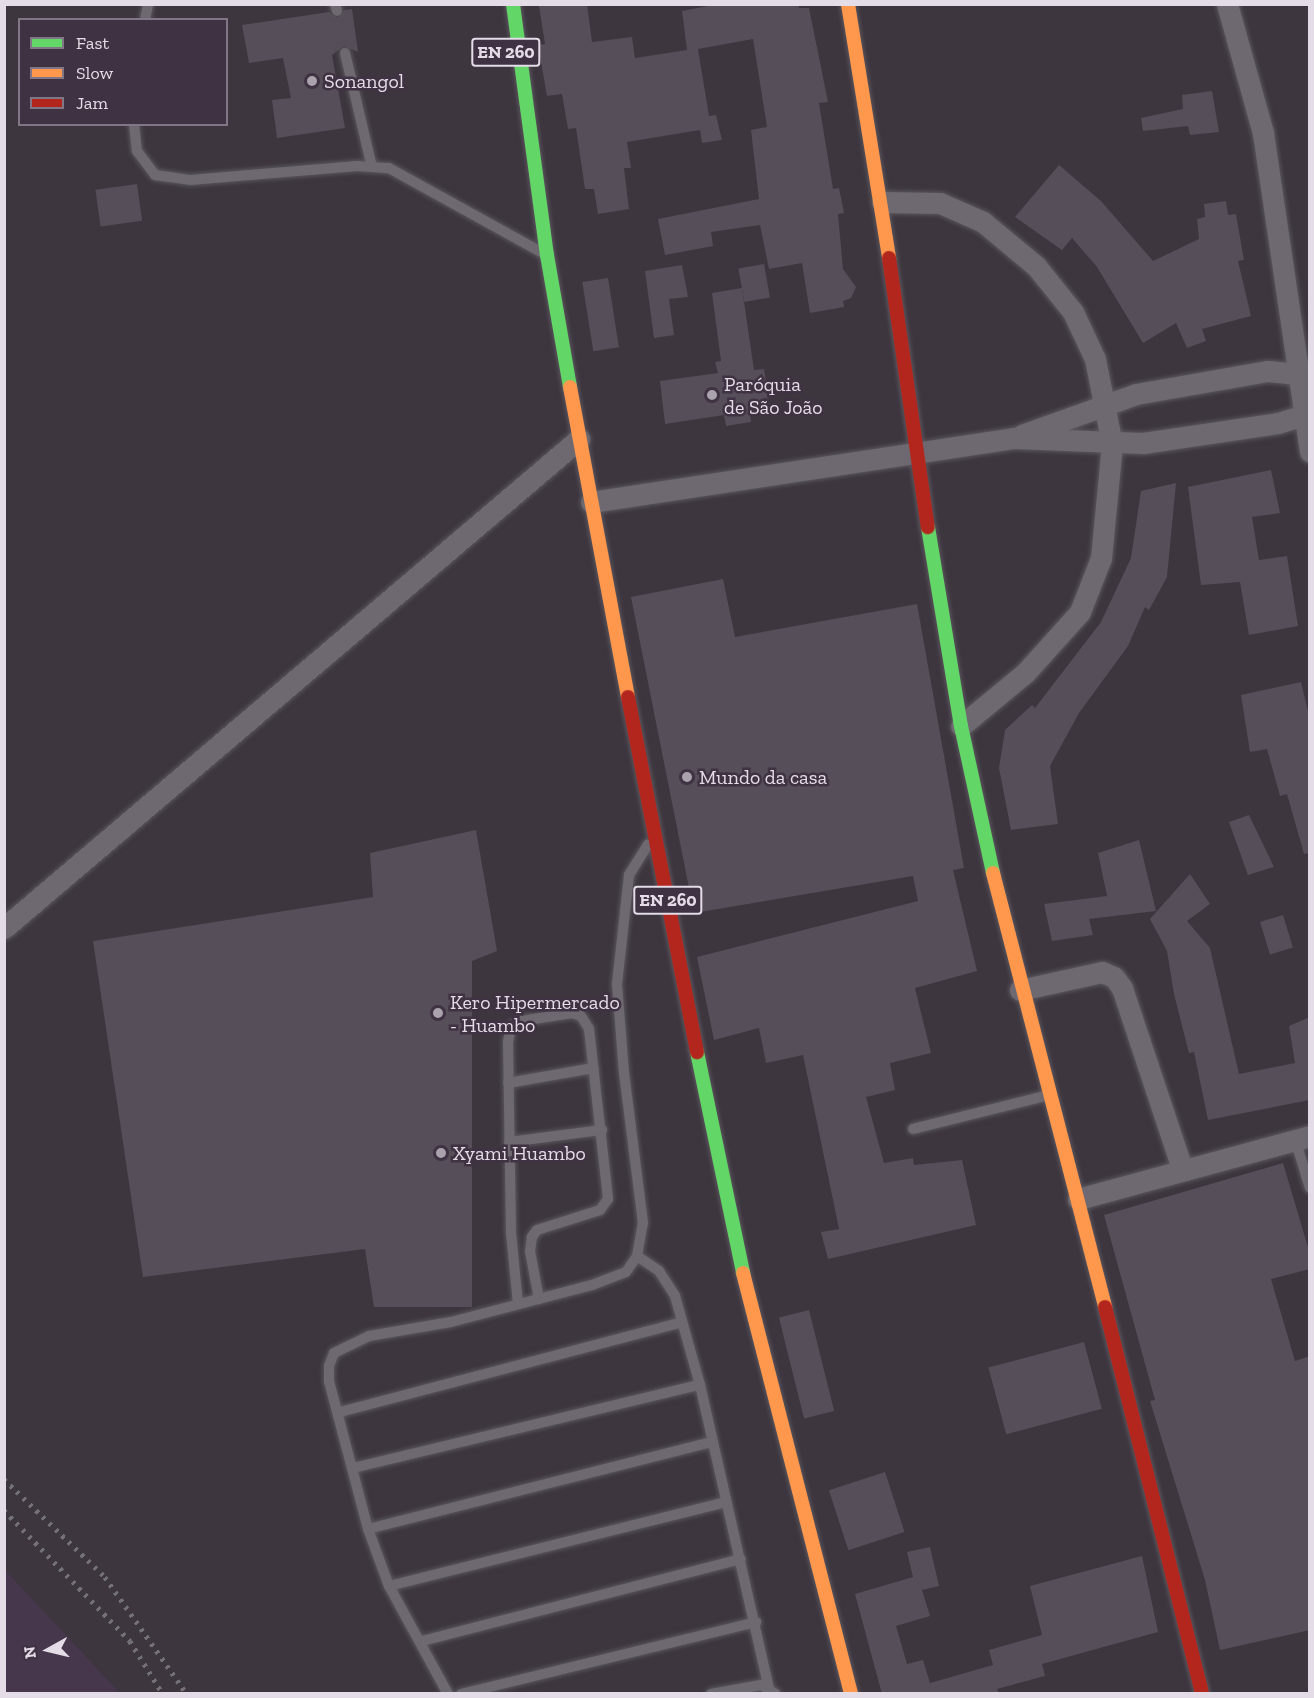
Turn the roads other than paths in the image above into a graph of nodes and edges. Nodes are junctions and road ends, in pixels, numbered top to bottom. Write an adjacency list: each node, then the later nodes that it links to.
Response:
1 (513, 4): 6 (main road, EN 260)
2 (848, 4): 9 (main road)
3 (1227, 4): 11 (street)
4 (503, 43): 6 (main road, EN 260)
5 (345, 53): 8 (lane)
6 (526, 97): 10 (main road, EN 260)
7 (134, 126): 8 (lane)
8 (372, 167): 10 (lane)
9 (882, 202): 12 (street); 17 (main road)
10 (547, 255): 15 (main road, EN 260)
11 (1303, 373): 12 (street); 13 (street)
12 (1105, 405): 14 (street); 16 (street)
13 (1307, 415): 16 (street); 18 (street)
14 (1013, 438): 16 (street); 17 (street)
15 (579, 439): 19 (main road, EN 260); 22 (street)
16 (1112, 444): 20 (street)
17 (915, 451): 19 (street); 20 (main road)
18 (1310, 452)
19 (591, 502): 21 (main road, EN 260)
20 (961, 726): 23 (main road)
21 (655, 833): 34 (lane); 52 (main road, EN 260)
22 (4, 928)
23 (1020, 990): 26 (main road); 31 (street)
24 (594, 1068): 25 (lane); 25 (lane); 28 (lane)
25 (508, 1083): 30 (lane)
26 (1049, 1095): 27 (lane); 33 (main road)
27 (913, 1129)
28 (602, 1130): 30 (lane); 35 (lane)
29 (1302, 1138): 31 (street); 32 (lane)
30 (509, 1142): 36 (lane)
31 (1182, 1168): 33 (street)
32 (1310, 1188)
33 (1078, 1199): 53 (main road)
34 (638, 1256): 35 (lane); 37 (lane)
35 (539, 1299): 36 (lane)
36 (518, 1304): 39 (lane)
37 (682, 1322): 38 (lane); 39 (lane)
38 (700, 1385): 40 (lane); 41 (lane)
39 (340, 1412): 41 (lane)
40 (711, 1442): 42 (lane); 43 (lane)
41 (353, 1468): 43 (lane)
42 (726, 1502): 44 (lane); 45 (lane)
43 (368, 1529): 45 (lane)
44 (741, 1558): 46 (lane); 47 (lane)
45 (389, 1586): 47 (lane)
46 (756, 1622): 48 (lane); 50 (lane)
47 (422, 1641): 49 (lane)
48 (773, 1691): 51 (lane)
49 (448, 1694)
50 (461, 1694)
51 (711, 1694)
52 (851, 1694)
53 (1202, 1694)

